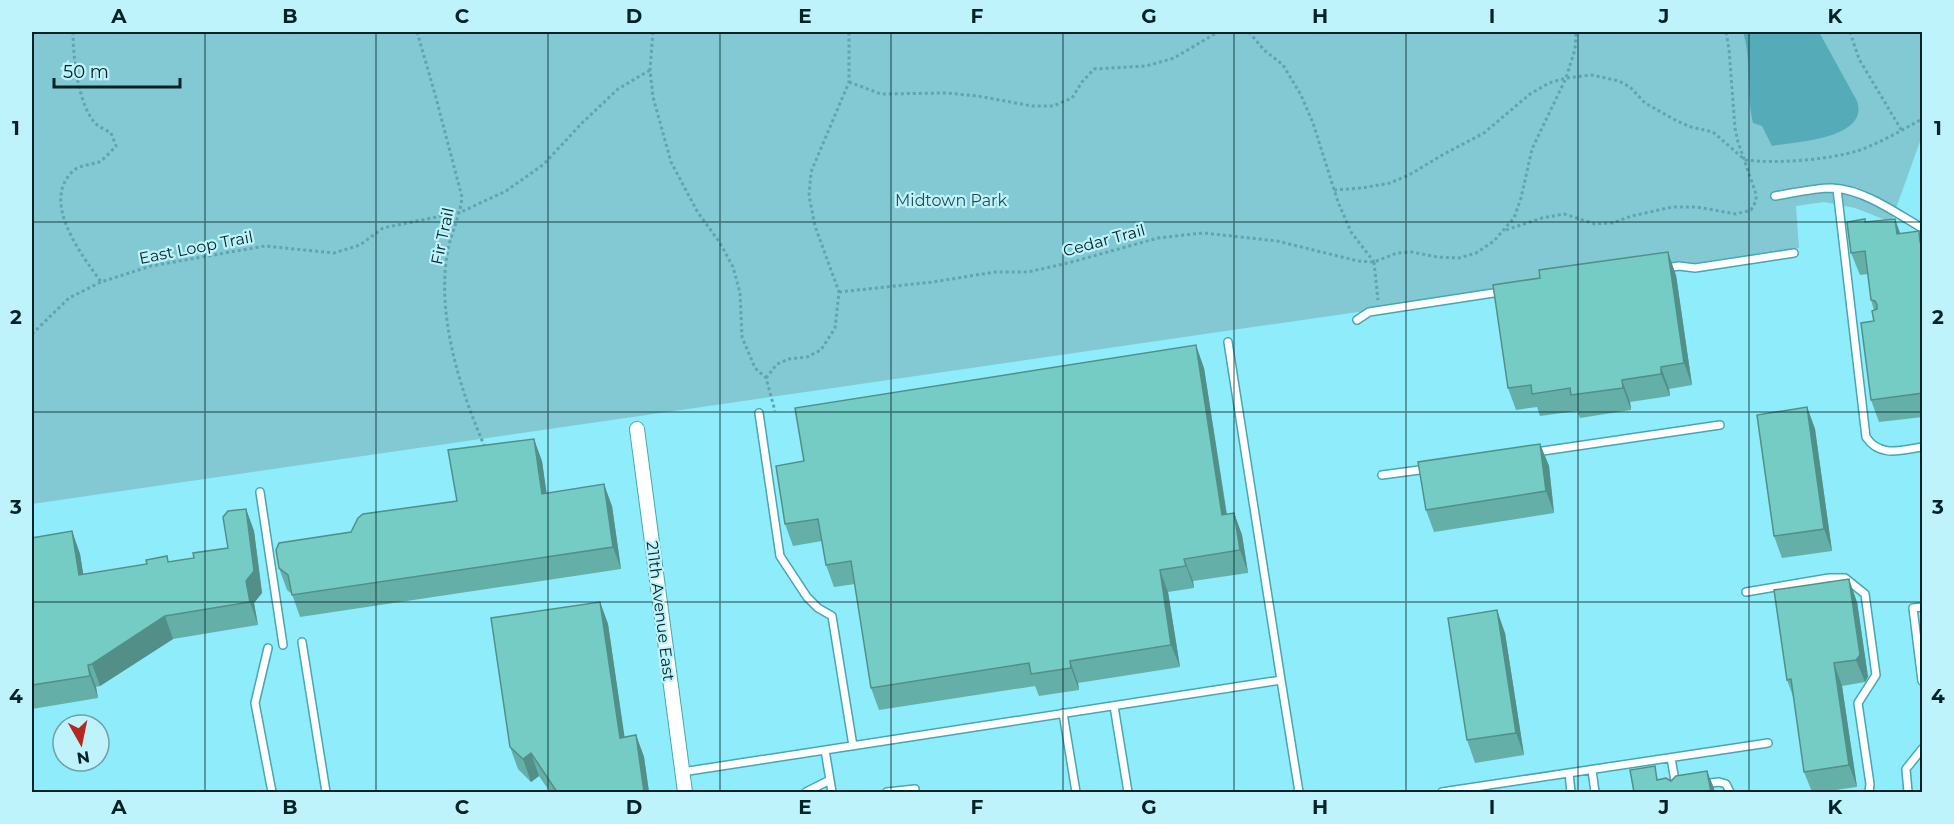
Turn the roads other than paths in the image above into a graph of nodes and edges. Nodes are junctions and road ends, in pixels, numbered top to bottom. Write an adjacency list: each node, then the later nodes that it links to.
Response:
1 (1837, 189): 2 (lane); 3 (lane); 9 (lane)
2 (1775, 196)
3 (1923, 228)
4 (1794, 253): 5 (lane)
5 (1655, 269)
6 (1513, 290): 7 (lane)
7 (1357, 320)
8 (1862, 330): 9 (lane)
9 (1854, 331): 14 (lane)
10 (1228, 342): 24 (lane)
11 (759, 413): 29 (lane)
12 (1720, 425): 15 (lane)
13 (637, 429): 34 (street, 211th Avenue East)
14 (1923, 447)
15 (1526, 454)
16 (1435, 467): 17 (lane)
17 (1382, 475)
18 (260, 492): 22 (lane)
19 (1746, 592): 55 (lane)
20 (1923, 607): 25 (lane)
21 (302, 642): 43 (lane)
22 (283, 645)
23 (268, 648): 42 (lane)
24 (1281, 680): 26 (lane); 50 (lane)
25 (1923, 681)
26 (1114, 706): 27 (lane); 49 (lane)
27 (1063, 713): 29 (lane); 48 (lane)
28 (1768, 743): 32 (lane)
29 (853, 746): 31 (lane)
30 (1923, 749): 56 (lane)
31 (825, 750): 34 (lane); 36 (lane)
32 (1671, 758): 33 (lane); 41 (lane)
33 (1592, 770): 35 (lane); 53 (lane)
34 (682, 772): 44 (street, 211th Avenue East)
35 (1569, 773): 40 (lane); 52 (lane)
36 (830, 780): 45 (lane); 46 (lane)
37 (1697, 784): 54 (lane)
38 (1686, 786): 41 (lane)
39 (915, 789): 47 (lane)
40 (1490, 789): 51 (lane)
41 (1676, 790)
42 (272, 792)
43 (326, 792)
44 (685, 792)
45 (806, 792)
46 (832, 792)
47 (887, 792)
48 (1076, 792)
49 (1128, 792)
50 (1299, 792)
51 (1442, 792)
52 (1571, 792)
53 (1595, 792)
54 (1730, 792)
55 (1869, 792)
56 (1908, 792)

